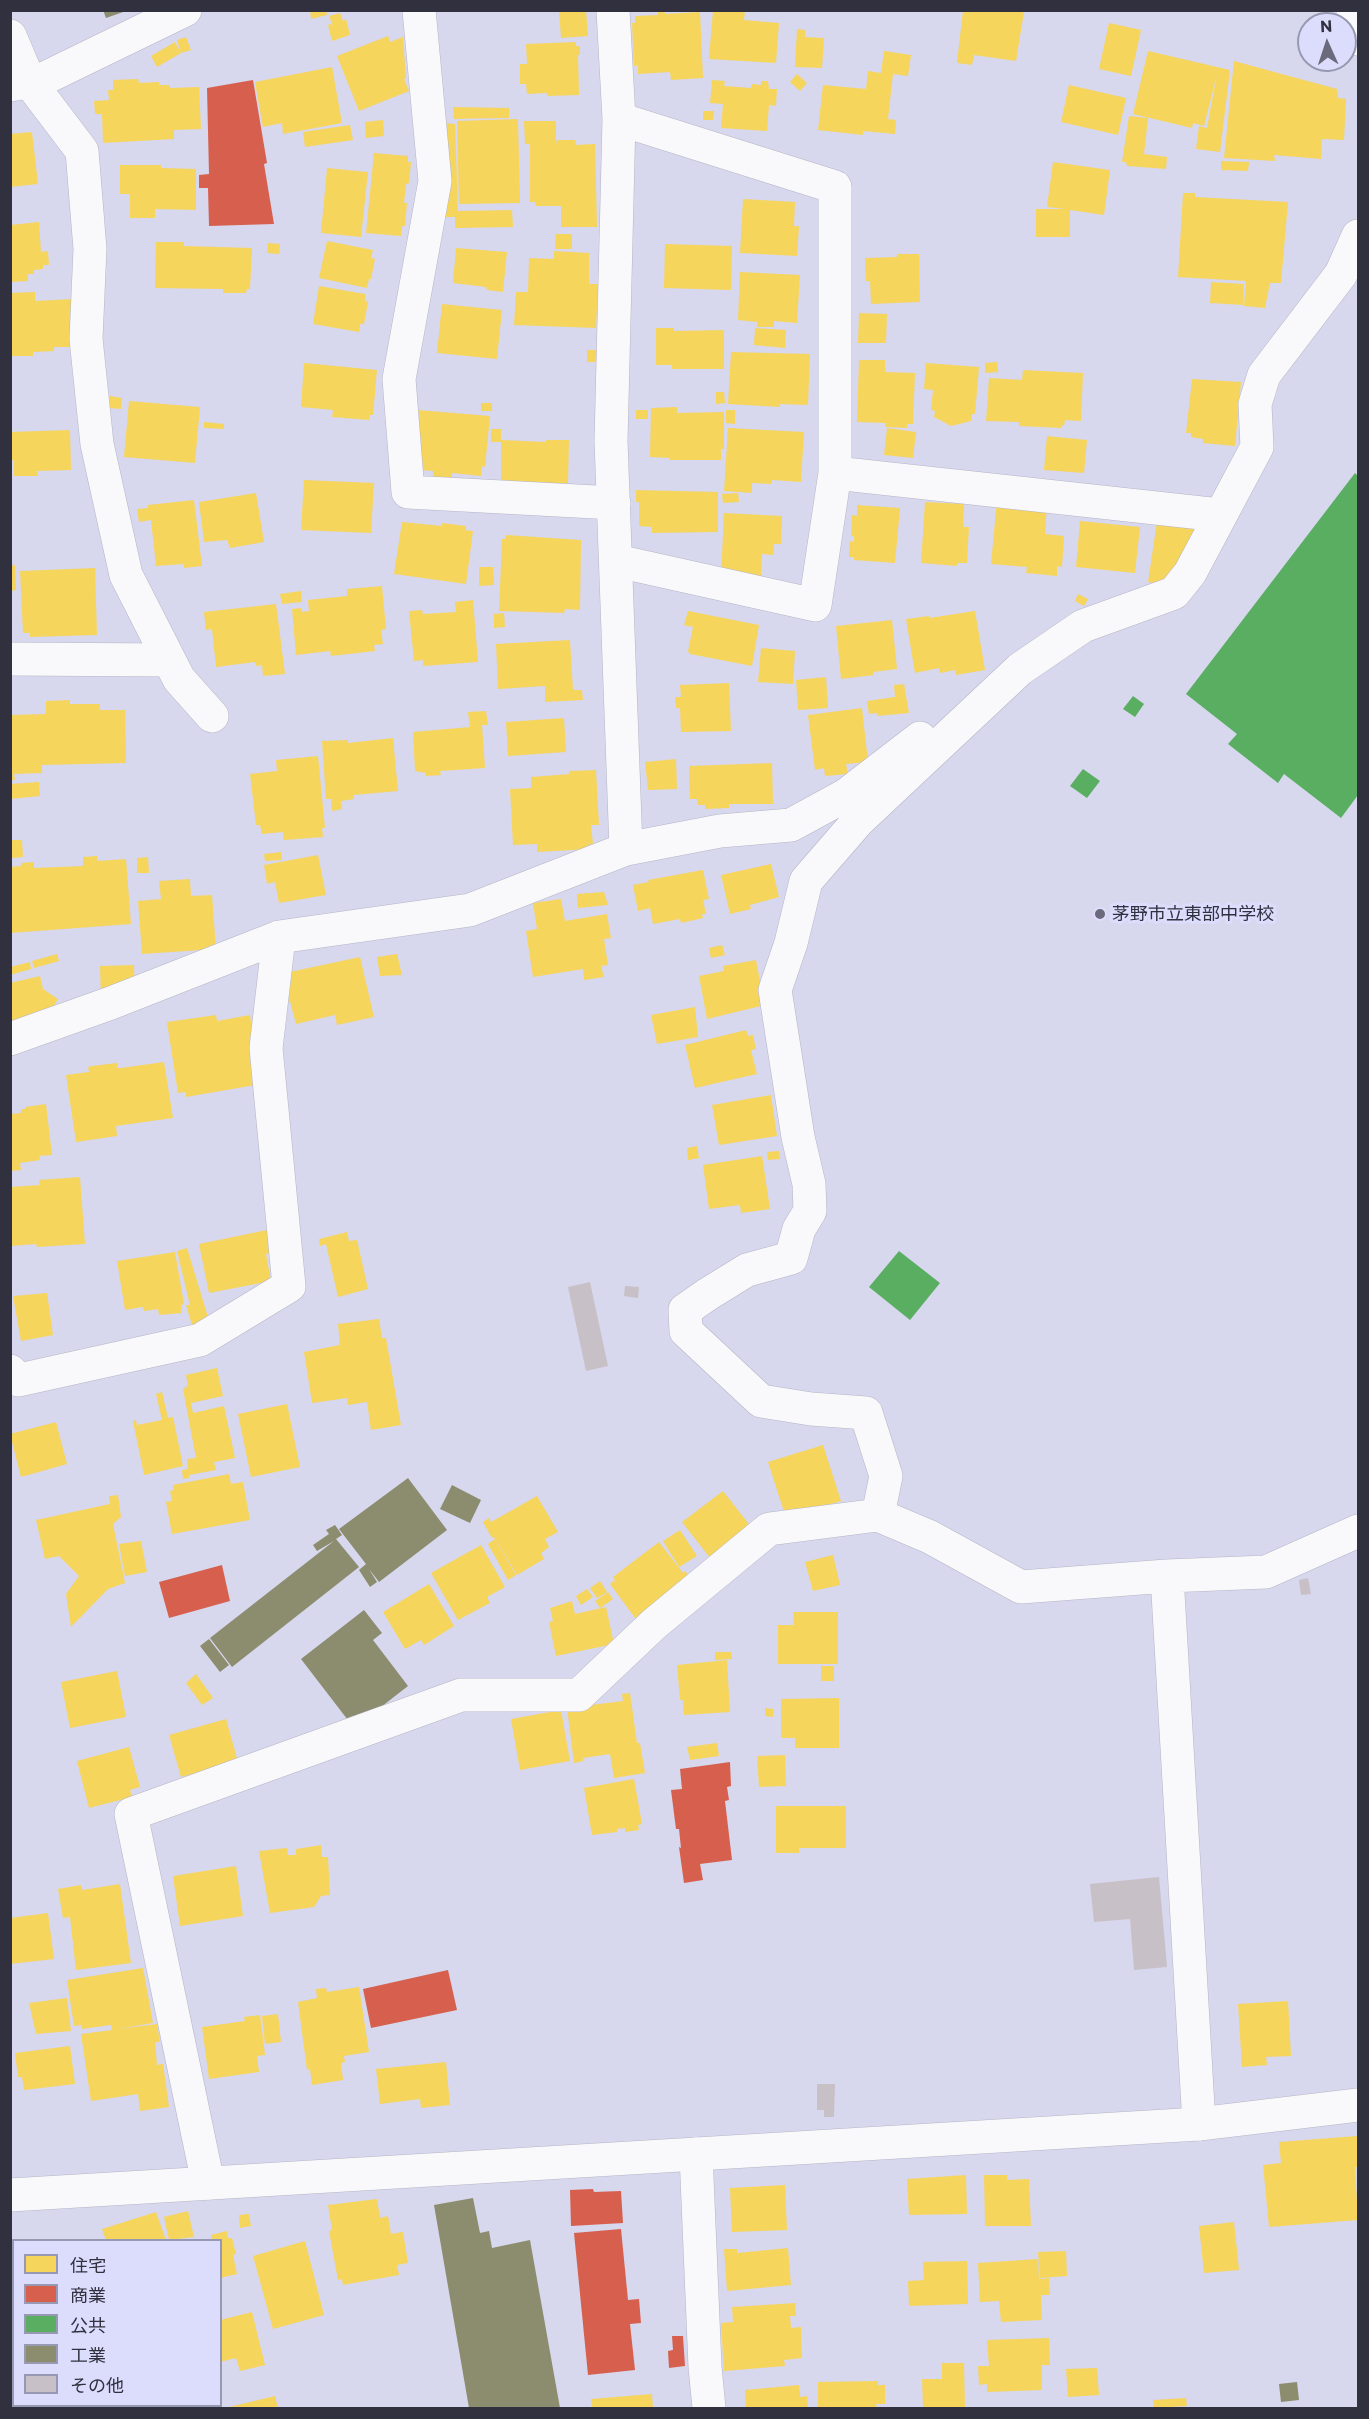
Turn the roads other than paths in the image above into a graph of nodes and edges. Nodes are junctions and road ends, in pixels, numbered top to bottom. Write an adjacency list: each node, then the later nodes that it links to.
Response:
1 (185, 10): 7 (street)
2 (419, 10): 11 (street)
3 (613, 10): 8 (street)
4 (1353, 10): 6 (street)
5 (10, 36): 7 (street)
6 (1359, 39)
7 (20, 83): 15 (street)
8 (619, 119): 10 (street); 11 (street)
9 (1359, 236): 12 (street)
10 (836, 473): 12 (street); 13 (street)
11 (614, 503): 13 (street)
12 (1220, 515): 17 (street)
13 (617, 561): 18 (street)
14 (10, 658): 15 (street)
15 (169, 660): 16 (street)
16 (212, 716)
17 (953, 734): 18 (street); 22 (street)
18 (626, 849): 19 (street)
19 (279, 937): 20 (street); 21 (street)
20 (10, 1039)
21 (10, 1371)
22 (878, 1515): 24 (street); 28 (street)
23 (1359, 1531): 24 (street)
24 (1167, 1576): 26 (street)
25 (1359, 2105): 26 (street)
26 (1198, 2124): 27 (street)
27 (696, 2154): 28 (street); 30 (street)
28 (208, 2183): 29 (street)
29 (10, 2195)
30 (709, 2409)

